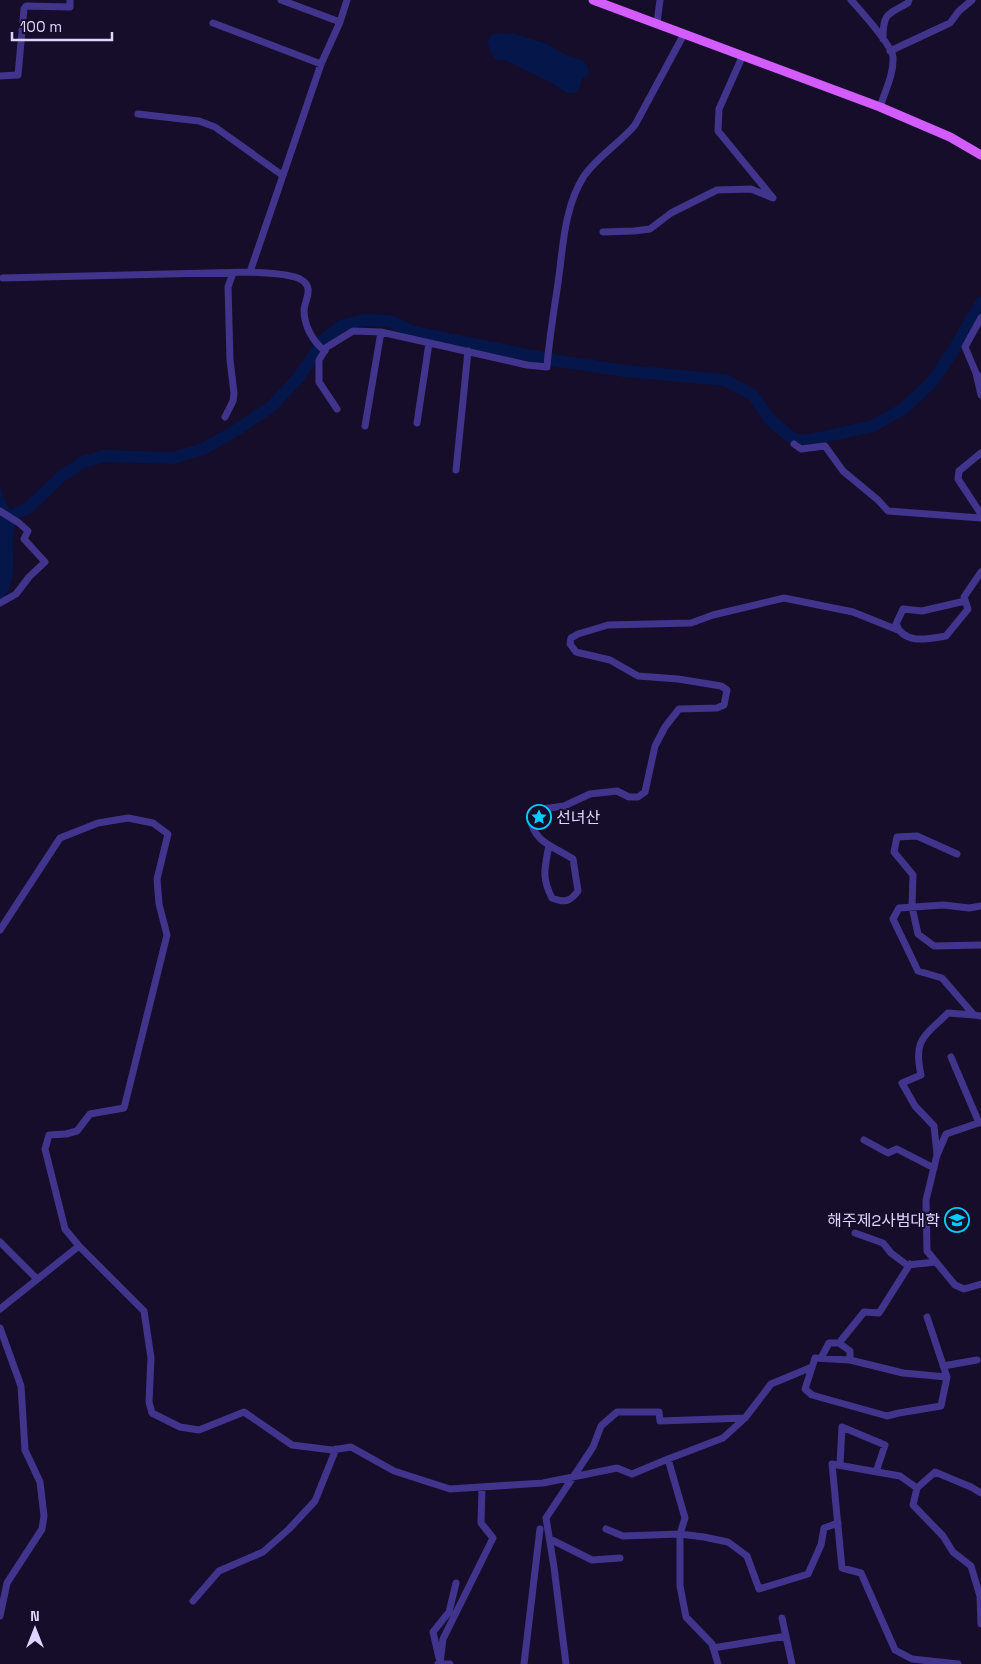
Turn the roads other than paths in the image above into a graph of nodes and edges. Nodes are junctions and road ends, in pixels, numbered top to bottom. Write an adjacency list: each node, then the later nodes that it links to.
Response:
1 (70, 0): 17 (street)
2 (281, 0): 9 (street)
3 (347, 0): 9 (street)
4 (593, 0): 11 (main road)
5 (660, 0): 11 (street)
6 (851, 0): 13 (street)
7 (909, 0): 13 (street)
8 (972, 0): 14 (street)
9 (340, 22): 16 (street)
10 (213, 23): 16 (street)
11 (657, 24): 12 (main road)
12 (684, 34): 15 (main road); 30 (street)
13 (883, 40): 14 (street)
14 (890, 51): 18 (street)
15 (743, 55): 18 (main road); 22 (street)
16 (321, 64): 21 (street)
17 (0, 76)
18 (880, 107): 20 (main road)
19 (138, 114): 21 (street)
20 (981, 155)
21 (282, 175): 23 (street)
22 (603, 232)
23 (250, 272): 24 (street); 29 (street)
24 (233, 273): 25 (street); 34 (street)
25 (3, 278)
26 (981, 318): 31 (street)
27 (381, 332): 28 (street); 29 (street); 36 (street)
28 (429, 343): 30 (street); 35 (street)
29 (324, 350): 33 (street)
30 (468, 351): 39 (street)
31 (978, 376): 32 (street)
32 (981, 395)
33 (337, 409)
34 (225, 417)
35 (417, 423)
36 (365, 426)
37 (794, 444): 41 (street)
38 (981, 453): 41 (street)
39 (456, 470)
40 (0, 511): 44 (street)
41 (981, 516)
42 (981, 572): 43 (street)
43 (965, 601): 45 (street); 45 (street)
44 (0, 603)
45 (898, 630): 46 (street)
46 (549, 845): 46 (street)
47 (957, 854): 49 (street)
48 (981, 906): 49 (street)
49 (912, 907): 51 (street); 52 (street)
50 (0, 930): 60 (street)
51 (981, 945)
52 (978, 1016): 56 (street)
53 (951, 1057): 54 (street)
54 (980, 1123): 56 (street)
55 (864, 1140): 57 (street)
56 (937, 1154): 57 (street)
57 (934, 1168): 61 (street)
58 (855, 1233): 62 (street)
59 (0, 1242): 63 (street)
60 (79, 1246): 63 (street); 76 (street)
61 (936, 1262): 62 (street); 64 (street)
62 (910, 1264): 68 (street)
63 (37, 1279): 65 (street)
64 (981, 1284)
65 (0, 1309)
66 (927, 1317): 72 (street)
67 (0, 1328): 92 (street)
68 (839, 1343): 69 (street); 70 (street)
69 (822, 1358): 70 (street); 73 (street)
70 (850, 1360): 74 (street)
71 (977, 1360): 72 (street)
72 (944, 1366): 74 (street)
73 (812, 1367): 74 (street); 75 (street)
74 (948, 1377)
75 (745, 1418): 77 (street); 80 (street)
76 (336, 1449): 81 (street); 91 (street)
77 (668, 1459): 80 (street); 87 (street)
78 (840, 1464): 79 (street); 79 (street); 84 (street)
79 (876, 1472): 82 (street)
80 (573, 1478): 81 (street); 88 (street)
81 (482, 1487): 97 (street)
82 (917, 1488): 83 (street); 94 (street)
83 (981, 1493)
84 (838, 1522): 87 (street); 103 (street)
85 (540, 1528): 99 (street)
86 (606, 1529): 87 (street)
87 (680, 1534): 96 (street)
88 (550, 1539): 89 (street); 100 (street)
89 (620, 1558)
90 (456, 1583): 97 (street)
91 (193, 1601)
92 (0, 1616)
93 (782, 1618): 95 (street)
94 (981, 1624)
95 (786, 1636): 96 (street); 102 (street)
96 (713, 1648): 101 (street)
97 (439, 1664): 98 (street)
98 (450, 1664)
99 (524, 1664)
100 (566, 1664)
101 (718, 1664)
102 (792, 1664)
103 (958, 1664)

